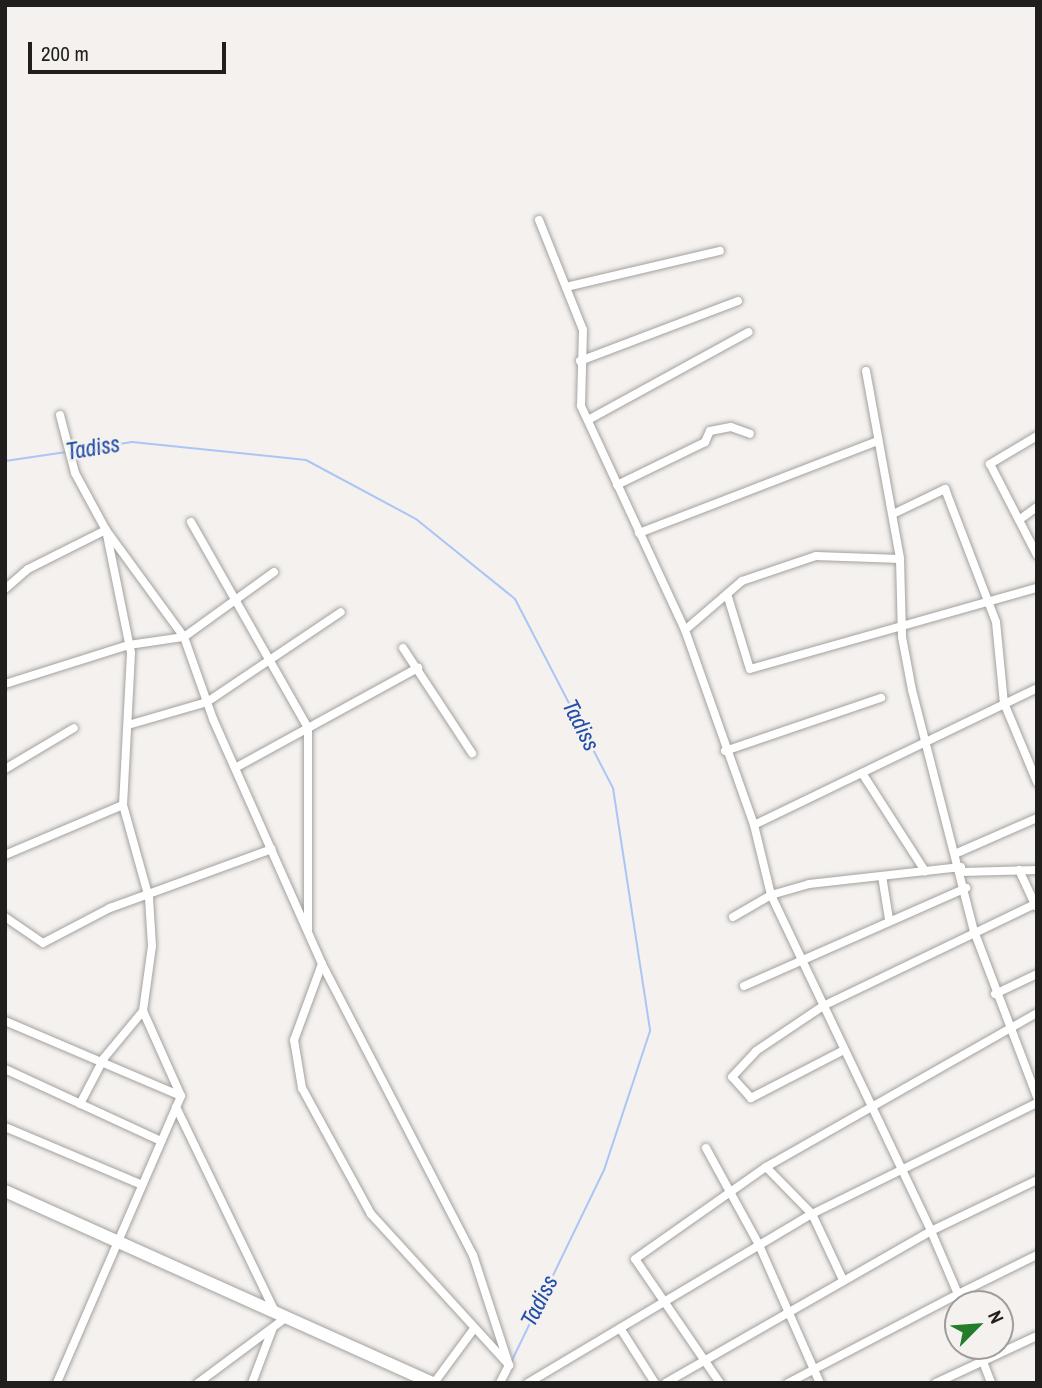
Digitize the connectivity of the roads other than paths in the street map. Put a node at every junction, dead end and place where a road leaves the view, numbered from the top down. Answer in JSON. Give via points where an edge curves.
{"nodes":[{"id":1,"x":539,"y":220,"type":"dead end"},
{"id":2,"x":720,"y":251,"type":"dead end"},
{"id":3,"x":566,"y":287,"type":"junction"},
{"id":4,"x":738,"y":301,"type":"dead end"},
{"id":5,"x":749,"y":332,"type":"dead end"},
{"id":6,"x":580,"y":361,"type":"junction"},
{"id":7,"x":866,"y":371,"type":"dead end"},
{"id":8,"x":60,"y":415,"type":"dead end"},
{"id":9,"x":588,"y":420,"type":"junction"},
{"id":10,"x":750,"y":434,"type":"dead end"},
{"id":11,"x":1037,"y":436,"type":"edge"},
{"id":12,"x":878,"y":441,"type":"junction"},
{"id":13,"x":617,"y":485,"type":"junction"},
{"id":14,"x":1037,"y":507,"type":"edge"},
{"id":15,"x":893,"y":514,"type":"junction"},
{"id":16,"x":1019,"y":520,"type":"junction"},
{"id":17,"x":191,"y":523,"type":"dead end"},
{"id":18,"x":106,"y":530,"type":"junction"},
{"id":19,"x":639,"y":533,"type":"junction"},
{"id":20,"x":1037,"y":555,"type":"edge"},
{"id":21,"x":900,"y":559,"type":"junction"},
{"id":22,"x":274,"y":572,"type":"dead end"},
{"id":23,"x":1037,"y":588,"type":"edge"},
{"id":24,"x":5,"y":589,"type":"edge"},
{"id":25,"x":727,"y":594,"type":"junction"},
{"id":26,"x":236,"y":600,"type":"junction"},
{"id":27,"x":989,"y":601,"type":"junction"},
{"id":28,"x":341,"y":612,"type":"dead end"},
{"id":29,"x":902,"y":625,"type":"junction"},
{"id":30,"x":685,"y":630,"type":"junction"},
{"id":31,"x":184,"y":637,"type":"junction"},
{"id":32,"x":129,"y":645,"type":"junction"},
{"id":33,"x":403,"y":648,"type":"dead end"},
{"id":34,"x":268,"y":661,"type":"junction"},
{"id":35,"x":418,"y":668,"type":"junction"},
{"id":36,"x":5,"y":684,"type":"edge"},
{"id":37,"x":1037,"y":688,"type":"edge"},
{"id":38,"x":881,"y":698,"type":"dead end"},
{"id":39,"x":207,"y":702,"type":"junction"},
{"id":40,"x":1004,"y":704,"type":"junction"},
{"id":41,"x":128,"y":725,"type":"junction"},
{"id":42,"x":74,"y":728,"type":"dead end"},
{"id":43,"x":308,"y":728,"type":"junction"},
{"id":44,"x":929,"y":740,"type":"junction"},
{"id":45,"x":725,"y":751,"type":"junction"},
{"id":46,"x":471,"y":753,"type":"dead end"},
{"id":47,"x":235,"y":768,"type":"junction"},
{"id":48,"x":5,"y":769,"type":"edge"},
{"id":49,"x":862,"y":773,"type":"junction"},
{"id":50,"x":1037,"y":782,"type":"edge"},
{"id":51,"x":123,"y":805,"type":"junction"},
{"id":52,"x":1037,"y":818,"type":"edge"},
{"id":53,"x":754,"y":825,"type":"junction"},
{"id":54,"x":272,"y":849,"type":"junction"},
{"id":55,"x":957,"y":853,"type":"junction"},
{"id":56,"x":5,"y":855,"type":"edge"},
{"id":57,"x":962,"y":869,"type":"junction"},
{"id":58,"x":1019,"y":870,"type":"junction"},
{"id":59,"x":1037,"y":870,"type":"edge"},
{"id":60,"x":925,"y":871,"type":"junction"},
{"id":61,"x":882,"y":876,"type":"junction"},
{"id":62,"x":966,"y":888,"type":"junction"},
{"id":63,"x":771,"y":895,"type":"junction"},
{"id":64,"x":149,"y":898,"type":"junction"},
{"id":65,"x":1036,"y":906,"type":"edge"},
{"id":66,"x":5,"y":917,"type":"edge"},
{"id":67,"x":733,"y":917,"type":"dead end"},
{"id":68,"x":890,"y":919,"type":"junction"},
{"id":69,"x":974,"y":931,"type":"junction"},
{"id":70,"x":308,"y":933,"type":"junction"},
{"id":71,"x":802,"y":958,"type":"junction"},
{"id":72,"x":322,"y":964,"type":"junction"},
{"id":73,"x":1037,"y":974,"type":"edge"},
{"id":74,"x":744,"y":986,"type":"dead end"},
{"id":75,"x":995,"y":994,"type":"junction"},
{"id":76,"x":823,"y":1006,"type":"junction"},
{"id":77,"x":144,"y":1011,"type":"junction"},
{"id":78,"x":1037,"y":1013,"type":"edge"},
{"id":79,"x":5,"y":1021,"type":"edge"},
{"id":80,"x":1007,"y":1029,"type":"junction"},
{"id":81,"x":844,"y":1050,"type":"junction"},
{"id":82,"x":102,"y":1062,"type":"junction"},
{"id":83,"x":5,"y":1069,"type":"edge"},
{"id":84,"x":181,"y":1096,"type":"junction"},
{"id":85,"x":1037,"y":1097,"type":"edge"},
{"id":86,"x":870,"y":1103,"type":"junction"},
{"id":87,"x":1037,"y":1103,"type":"edge"},
{"id":88,"x":80,"y":1104,"type":"junction"},
{"id":89,"x":176,"y":1107,"type":"junction"},
{"id":90,"x":5,"y":1127,"type":"edge"},
{"id":91,"x":161,"y":1141,"type":"junction"},
{"id":92,"x":706,"y":1148,"type":"dead end"},
{"id":93,"x":766,"y":1167,"type":"junction"},
{"id":94,"x":901,"y":1169,"type":"junction"},
{"id":95,"x":1037,"y":1180,"type":"edge"},
{"id":96,"x":142,"y":1185,"type":"junction"},
{"id":97,"x":5,"y":1191,"type":"edge"},
{"id":98,"x":730,"y":1191,"type":"junction"},
{"id":99,"x":813,"y":1214,"type":"junction"},
{"id":100,"x":931,"y":1231,"type":"junction"},
{"id":101,"x":118,"y":1241,"type":"junction"},
{"id":102,"x":759,"y":1245,"type":"junction"},
{"id":103,"x":1037,"y":1255,"type":"edge"},
{"id":104,"x":843,"y":1280,"type":"junction"},
{"id":105,"x":956,"y":1290,"type":"edge"},
{"id":106,"x":966,"y":1290,"type":"edge"},
{"id":107,"x":666,"y":1299,"type":"junction"},
{"id":108,"x":944,"y":1301,"type":"edge"},
{"id":109,"x":790,"y":1308,"type":"junction"},
{"id":110,"x":281,"y":1314,"type":"junction"},
{"id":111,"x":272,"y":1328,"type":"junction"},
{"id":112,"x":620,"y":1328,"type":"junction"},
{"id":113,"x":473,"y":1330,"type":"junction"},
{"id":114,"x":1037,"y":1336,"type":"edge"},
{"id":115,"x":1014,"y":1346,"type":"edge"},
{"id":116,"x":982,"y":1360,"type":"joint"},
{"id":117,"x":706,"y":1361,"type":"junction"},
{"id":118,"x":509,"y":1365,"type":"junction"},
{"id":119,"x":814,"y":1367,"type":"junction"},
{"id":120,"x":57,"y":1383,"type":"edge"},
{"id":121,"x":198,"y":1383,"type":"edge"},
{"id":122,"x":252,"y":1383,"type":"edge"},
{"id":123,"x":433,"y":1383,"type":"edge"},
{"id":124,"x":500,"y":1383,"type":"edge"},
{"id":125,"x":528,"y":1383,"type":"edge"},
{"id":126,"x":655,"y":1383,"type":"edge"},
{"id":127,"x":666,"y":1383,"type":"edge"},
{"id":128,"x":720,"y":1383,"type":"edge"},
{"id":129,"x":788,"y":1383,"type":"edge"},
{"id":130,"x":820,"y":1383,"type":"edge"},
{"id":131,"x":936,"y":1383,"type":"edge"},
{"id":132,"x":991,"y":1383,"type":"edge"}],
"edges":[{"from":1,"to":3,"type":"street"},
{"from":2,"to":3,"type":"street"},
{"from":3,"to":6,"type":"street","via":[[583,330]]},
{"from":4,"to":6,"type":"street"},
{"from":5,"to":9,"type":"street"},
{"from":6,"to":9,"type":"street","via":[[581,406]]},
{"from":7,"to":12,"type":"street"},
{"from":8,"to":18,"type":"street","via":[[75,473]]},
{"from":9,"to":13,"type":"street"},
{"from":10,"to":13,"type":"street","via":[[730,427],[710,431],[705,442]]},
{"from":11,"to":16,"type":"street","via":[[990,464]]},
{"from":12,"to":15,"type":"street"},
{"from":12,"to":19,"type":"street"},
{"from":13,"to":19,"type":"street"},
{"from":14,"to":16,"type":"street"},
{"from":15,"to":21,"type":"street"},
{"from":15,"to":27,"type":"street","via":[[945,489]]},
{"from":16,"to":20,"type":"street"},
{"from":17,"to":26,"type":"street"},
{"from":18,"to":24,"type":"street","via":[[28,569]]},
{"from":18,"to":31,"type":"street"},
{"from":18,"to":32,"type":"street"},
{"from":19,"to":30,"type":"street"},
{"from":21,"to":25,"type":"street","via":[[816,556],[742,581]]},
{"from":21,"to":29,"type":"street"},
{"from":22,"to":26,"type":"street"},
{"from":23,"to":27,"type":"street"},
{"from":25,"to":29,"type":"street","via":[[750,669]]},
{"from":25,"to":30,"type":"street"},
{"from":26,"to":31,"type":"street"},
{"from":26,"to":34,"type":"street"},
{"from":27,"to":29,"type":"street"},
{"from":27,"to":40,"type":"street"},
{"from":28,"to":34,"type":"street"},
{"from":29,"to":44,"type":"street"},
{"from":30,"to":45,"type":"street"},
{"from":31,"to":32,"type":"street"},
{"from":31,"to":39,"type":"street"},
{"from":32,"to":36,"type":"street"},
{"from":32,"to":41,"type":"street"},
{"from":33,"to":35,"type":"street"},
{"from":34,"to":39,"type":"street"},
{"from":34,"to":43,"type":"street"},
{"from":35,"to":43,"type":"street"},
{"from":35,"to":46,"type":"street"},
{"from":37,"to":40,"type":"street"},
{"from":38,"to":45,"type":"street"},
{"from":39,"to":41,"type":"street"},
{"from":39,"to":47,"type":"street"},
{"from":40,"to":44,"type":"street"},
{"from":40,"to":50,"type":"street"},
{"from":41,"to":51,"type":"street"},
{"from":42,"to":48,"type":"street"},
{"from":43,"to":47,"type":"street"},
{"from":43,"to":70,"type":"street"},
{"from":44,"to":49,"type":"street"},
{"from":44,"to":55,"type":"street"},
{"from":45,"to":53,"type":"street"},
{"from":47,"to":54,"type":"street"},
{"from":49,"to":53,"type":"street"},
{"from":49,"to":60,"type":"street"},
{"from":51,"to":56,"type":"street"},
{"from":51,"to":64,"type":"street"},
{"from":52,"to":55,"type":"street"},
{"from":53,"to":63,"type":"street"},
{"from":54,"to":64,"type":"street"},
{"from":54,"to":70,"type":"street"},
{"from":55,"to":57,"type":"street"},
{"from":57,"to":58,"type":"street"},
{"from":57,"to":60,"type":"street"},
{"from":57,"to":62,"type":"street"},
{"from":58,"to":59,"type":"street"},
{"from":58,"to":65,"type":"street"},
{"from":60,"to":61,"type":"street"},
{"from":61,"to":63,"type":"street"},
{"from":61,"to":68,"type":"street"},
{"from":62,"to":68,"type":"street"},
{"from":62,"to":69,"type":"street"},
{"from":63,"to":67,"type":"street"},
{"from":63,"to":71,"type":"street"},
{"from":64,"to":66,"type":"street","via":[[110,908],[43,943]]},
{"from":64,"to":77,"type":"street","via":[[152,946]]},
{"from":65,"to":69,"type":"street"},
{"from":68,"to":71,"type":"street"},
{"from":69,"to":75,"type":"street"},
{"from":69,"to":76,"type":"street"},
{"from":70,"to":72,"type":"street"},
{"from":71,"to":74,"type":"street"},
{"from":71,"to":76,"type":"street"},
{"from":72,"to":113,"type":"street","via":[[293,1040],[302,1088],[371,1213]]},
{"from":72,"to":118,"type":"street","via":[[473,1255]]},
{"from":73,"to":75,"type":"street"},
{"from":75,"to":80,"type":"street"},
{"from":76,"to":81,"type":"street"},
{"from":76,"to":81,"type":"street","via":[[756,1051],[732,1077],[751,1098]]},
{"from":77,"to":82,"type":"street"},
{"from":77,"to":84,"type":"street"},
{"from":78,"to":80,"type":"street"},
{"from":79,"to":82,"type":"street"},
{"from":80,"to":85,"type":"street"},
{"from":80,"to":86,"type":"street"},
{"from":81,"to":86,"type":"street"},
{"from":82,"to":84,"type":"street"},
{"from":82,"to":88,"type":"street"},
{"from":83,"to":88,"type":"street"},
{"from":84,"to":89,"type":"street"},
{"from":86,"to":93,"type":"street"},
{"from":86,"to":94,"type":"street"},
{"from":87,"to":94,"type":"street"},
{"from":88,"to":91,"type":"street"},
{"from":89,"to":91,"type":"street"},
{"from":89,"to":110,"type":"street"},
{"from":90,"to":96,"type":"street"},
{"from":91,"to":96,"type":"street"},
{"from":92,"to":98,"type":"street"},
{"from":93,"to":98,"type":"street"},
{"from":93,"to":99,"type":"street"},
{"from":94,"to":99,"type":"street"},
{"from":94,"to":100,"type":"street"},
{"from":95,"to":100,"type":"street"},
{"from":96,"to":101,"type":"street"},
{"from":97,"to":101,"type":"main road"},
{"from":98,"to":102,"type":"street"},
{"from":98,"to":107,"type":"street","via":[[635,1259]]},
{"from":99,"to":102,"type":"street"},
{"from":99,"to":104,"type":"street"},
{"from":100,"to":104,"type":"street"},
{"from":100,"to":105,"type":"street"},
{"from":101,"to":110,"type":"main road"},
{"from":101,"to":120,"type":"street"},
{"from":102,"to":107,"type":"street"},
{"from":102,"to":109,"type":"street"},
{"from":103,"to":106,"type":"street"},
{"from":104,"to":109,"type":"street"},
{"from":107,"to":112,"type":"street"},
{"from":107,"to":117,"type":"street"},
{"from":108,"to":119,"type":"street"},
{"from":109,"to":117,"type":"street"},
{"from":109,"to":119,"type":"street"},
{"from":110,"to":111,"type":"street"},
{"from":110,"to":123,"type":"main road"},
{"from":111,"to":121,"type":"street"},
{"from":111,"to":122,"type":"street"},
{"from":112,"to":125,"type":"street"},
{"from":112,"to":126,"type":"street"},
{"from":113,"to":118,"type":"street"},
{"from":113,"to":123,"type":"street"},
{"from":114,"to":115,"type":"street"},
{"from":116,"to":131,"type":"street"},
{"from":116,"to":132,"type":"street"},
{"from":117,"to":127,"type":"street"},
{"from":117,"to":128,"type":"street"},
{"from":118,"to":124,"type":"street"},
{"from":119,"to":129,"type":"street"},
{"from":119,"to":130,"type":"street"}]}
